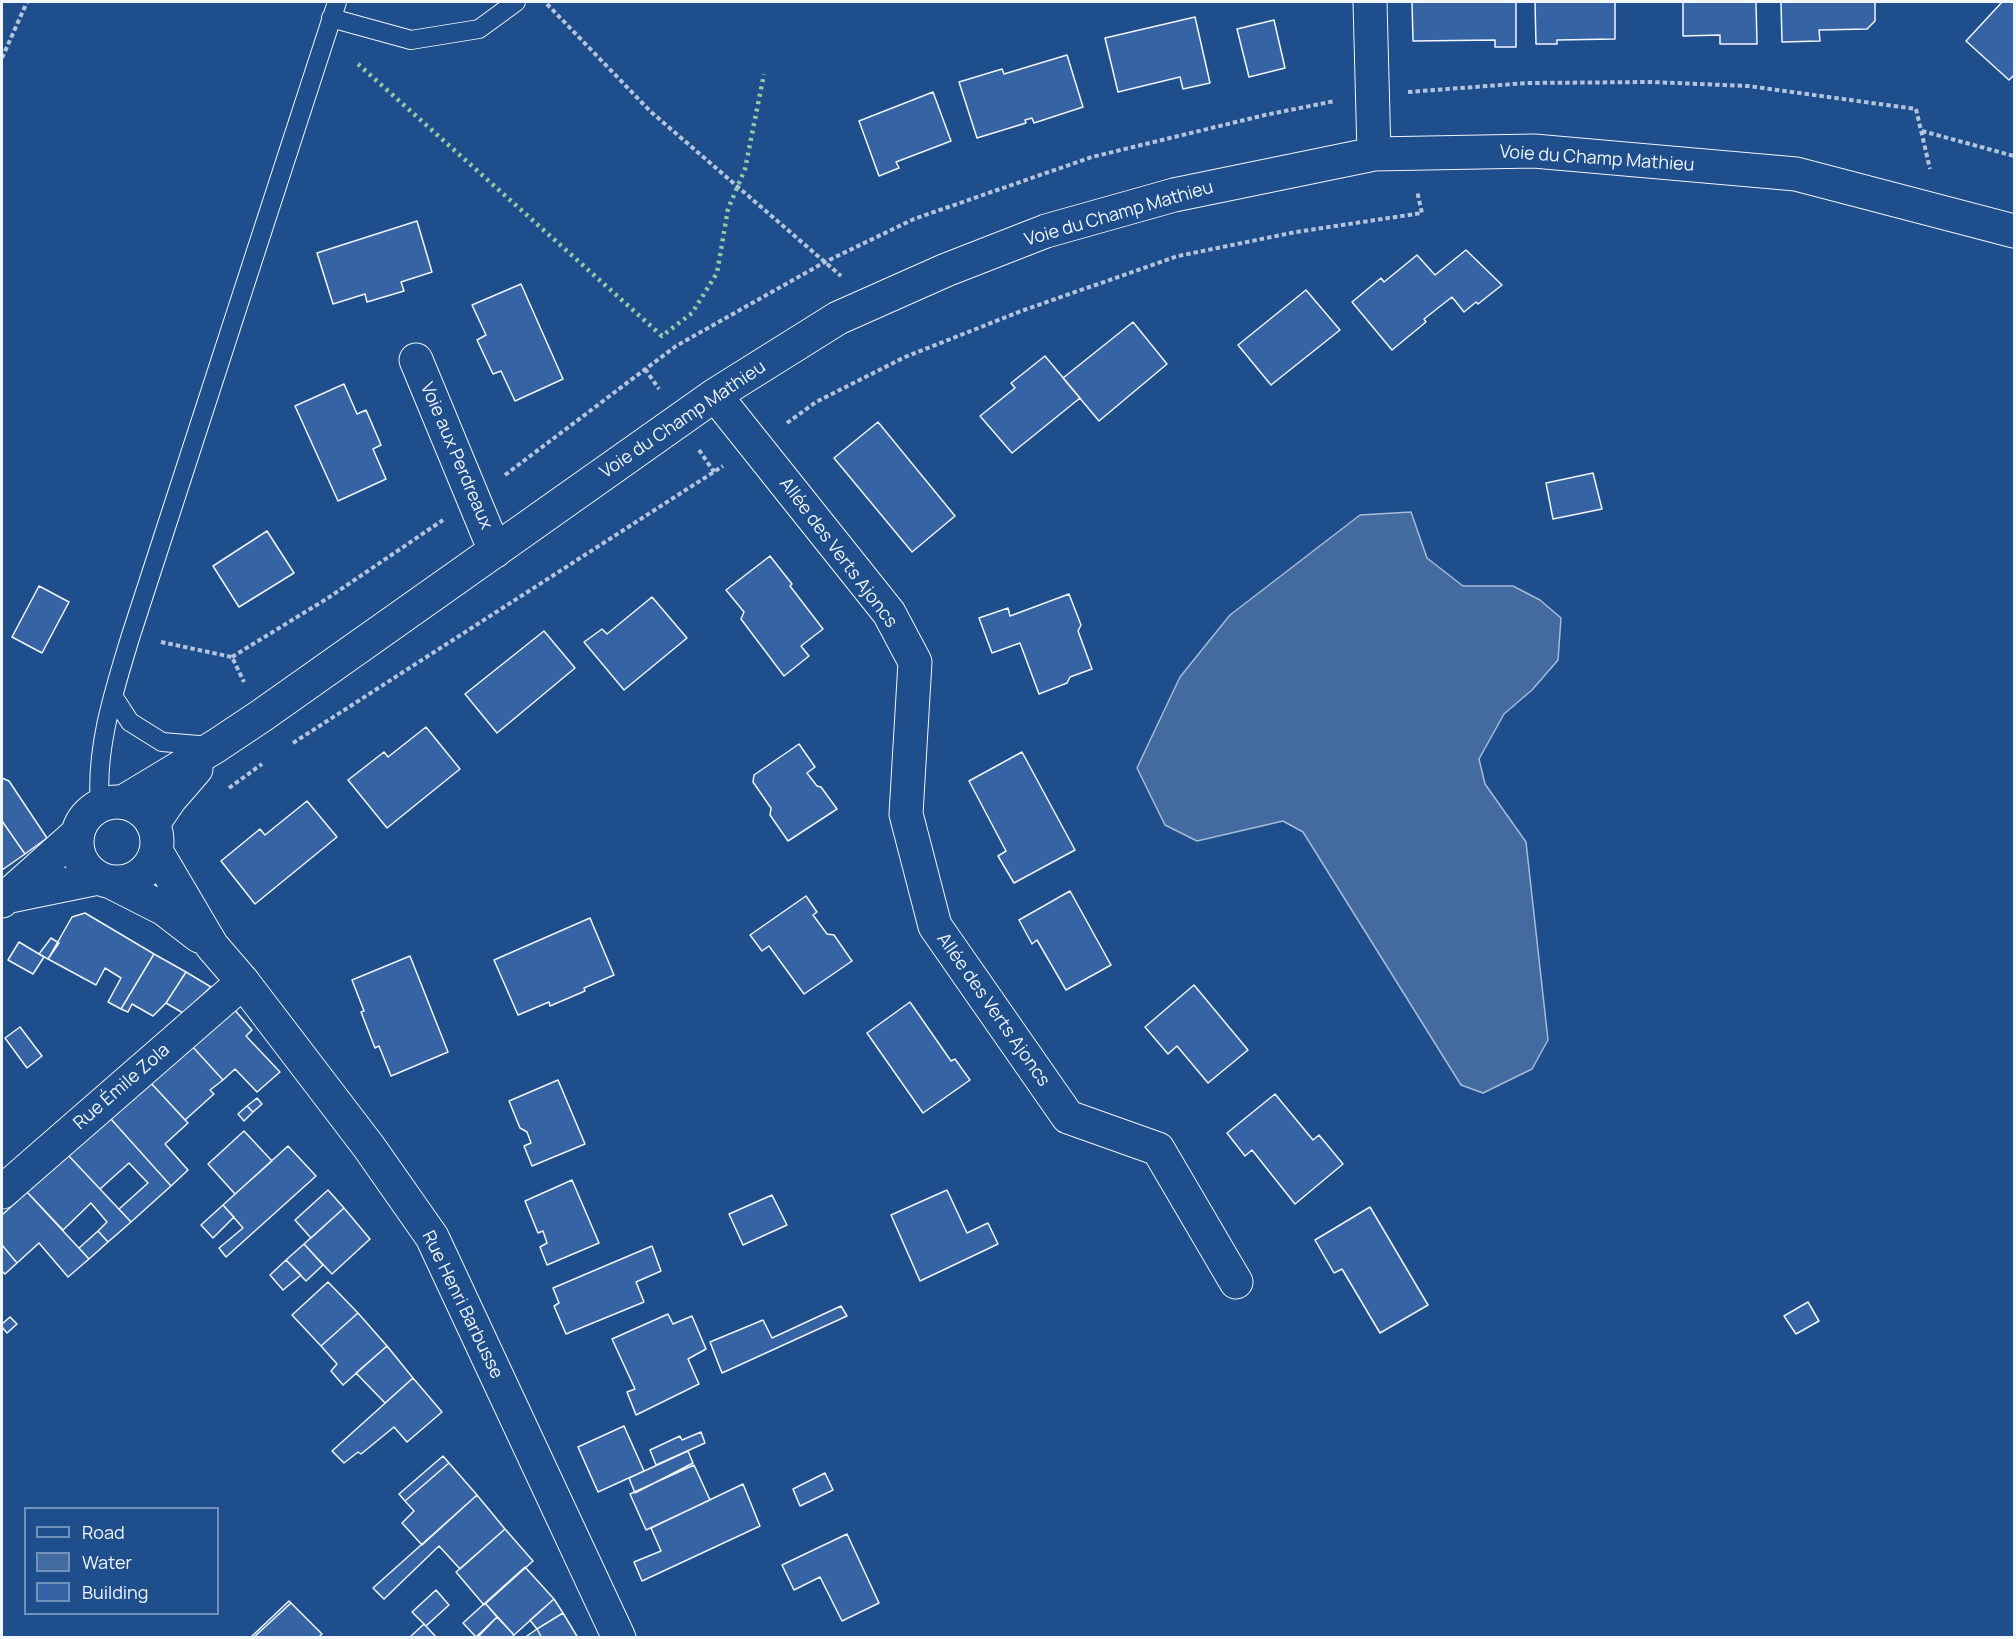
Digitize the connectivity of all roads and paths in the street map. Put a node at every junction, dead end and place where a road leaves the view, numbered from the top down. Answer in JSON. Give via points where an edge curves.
{"nodes":[{"id":1,"x":27,"y":2,"type":"edge"},
{"id":2,"x":516,"y":2,"type":"edge"},
{"id":3,"x":545,"y":2,"type":"edge"},
{"id":4,"x":1370,"y":2,"type":"edge"},
{"id":5,"x":334,"y":10,"type":"edge"},
{"id":6,"x":2,"y":58,"type":"edge"},
{"id":7,"x":1921,"y":131,"type":"dead end"},
{"id":8,"x":1374,"y":154,"type":"junction"},
{"id":9,"x":2014,"y":156,"type":"edge"},
{"id":10,"x":2014,"y":231,"type":"edge"},
{"id":11,"x":873,"y":303,"type":"junction"},
{"id":12,"x":416,"y":360,"type":"dead end"},
{"id":13,"x":715,"y":395,"type":"junction"},
{"id":14,"x":495,"y":551,"type":"junction"},
{"id":15,"x":131,"y":635,"type":"junction"},
{"id":16,"x":113,"y":696,"type":"junction"},
{"id":17,"x":261,"y":716,"type":"junction"},
{"id":18,"x":216,"y":746,"type":"junction"},
{"id":19,"x":111,"y":804,"type":"junction"},
{"id":20,"x":78,"y":833,"type":"junction"},
{"id":21,"x":154,"y":837,"type":"junction"},
{"id":22,"x":105,"y":880,"type":"junction"},
{"id":23,"x":5,"y":899,"type":"edge"},
{"id":24,"x":212,"y":946,"type":"junction"},
{"id":25,"x":243,"y":982,"type":"junction"},
{"id":26,"x":2,"y":1192,"type":"edge"},
{"id":27,"x":1236,"y":1282,"type":"dead end"},
{"id":28,"x":619,"y":1638,"type":"edge"}],
"edges":[{"from":1,"to":6,"type":"path"},
{"from":2,"to":5,"type":"lane","via":[[479,29],[411,40]]},
{"from":3,"to":11,"type":"path","via":[[650,111]]},
{"from":4,"to":8,"type":"street"},
{"from":5,"to":15,"type":"lane"},
{"from":7,"to":9,"type":"path"},
{"from":8,"to":10,"type":"street","name":"Voie du Champ Mathieu","via":[[1534,150],[1796,174]]},
{"from":8,"to":11,"type":"street","name":"Voie du Champ Mathieu","via":[[1174,195],[1046,231]]},
{"from":11,"to":13,"type":"street","name":"Voie du Champ Mathieu","via":[[838,318]]},
{"from":12,"to":14,"type":"street","name":"Voie aux Perdreaux"},
{"from":13,"to":14,"type":"street","name":"Voie du Champ Mathieu"},
{"from":13,"to":27,"type":"street","name":"Allée des Verts Ajoncs","via":[[889,614],[915,662],[906,814],[935,926],[1068,1117],[1158,1149]]},
{"from":14,"to":17,"type":"street","name":"Voie du Champ Mathieu"},
{"from":15,"to":16,"type":"lane"},
{"from":15,"to":17,"type":"path","via":[[232,657]]},
{"from":16,"to":18,"type":"lane","via":[[130,722],[162,742]]},
{"from":16,"to":19,"type":"lane","via":[[100,755]]},
{"from":17,"to":18,"type":"street","name":"Voie du Champ Mathieu"},
{"from":18,"to":19,"type":"street","name":"Voie du Champ Mathieu"},
{"from":18,"to":21,"type":"street","name":"Voie du Champ Mathieu","via":[[170,799]]},
{"from":19,"to":20,"type":"street","via":[[90,813]]},
{"from":19,"to":21,"type":"street","via":[[135,806],[145,813]]},
{"from":20,"to":22,"type":"street","via":[[81,859],[88,870]]},
{"from":20,"to":23,"type":"street"},
{"from":21,"to":22,"type":"street","via":[[152,862],[135,878],[123,882]]},
{"from":21,"to":24,"type":"street","name":"Rue Henri Barbusse"},
{"from":22,"to":23,"type":"street"},
{"from":22,"to":24,"type":"street","name":"Rue Henri Barbusse","via":[[164,909]]},
{"from":24,"to":25,"type":"street","name":"Rue Henri Barbusse"},
{"from":25,"to":26,"type":"street","name":"Rue Émile Zola"},
{"from":25,"to":28,"type":"street","name":"Rue Henri Barbusse","via":[[432,1237]]}]}
